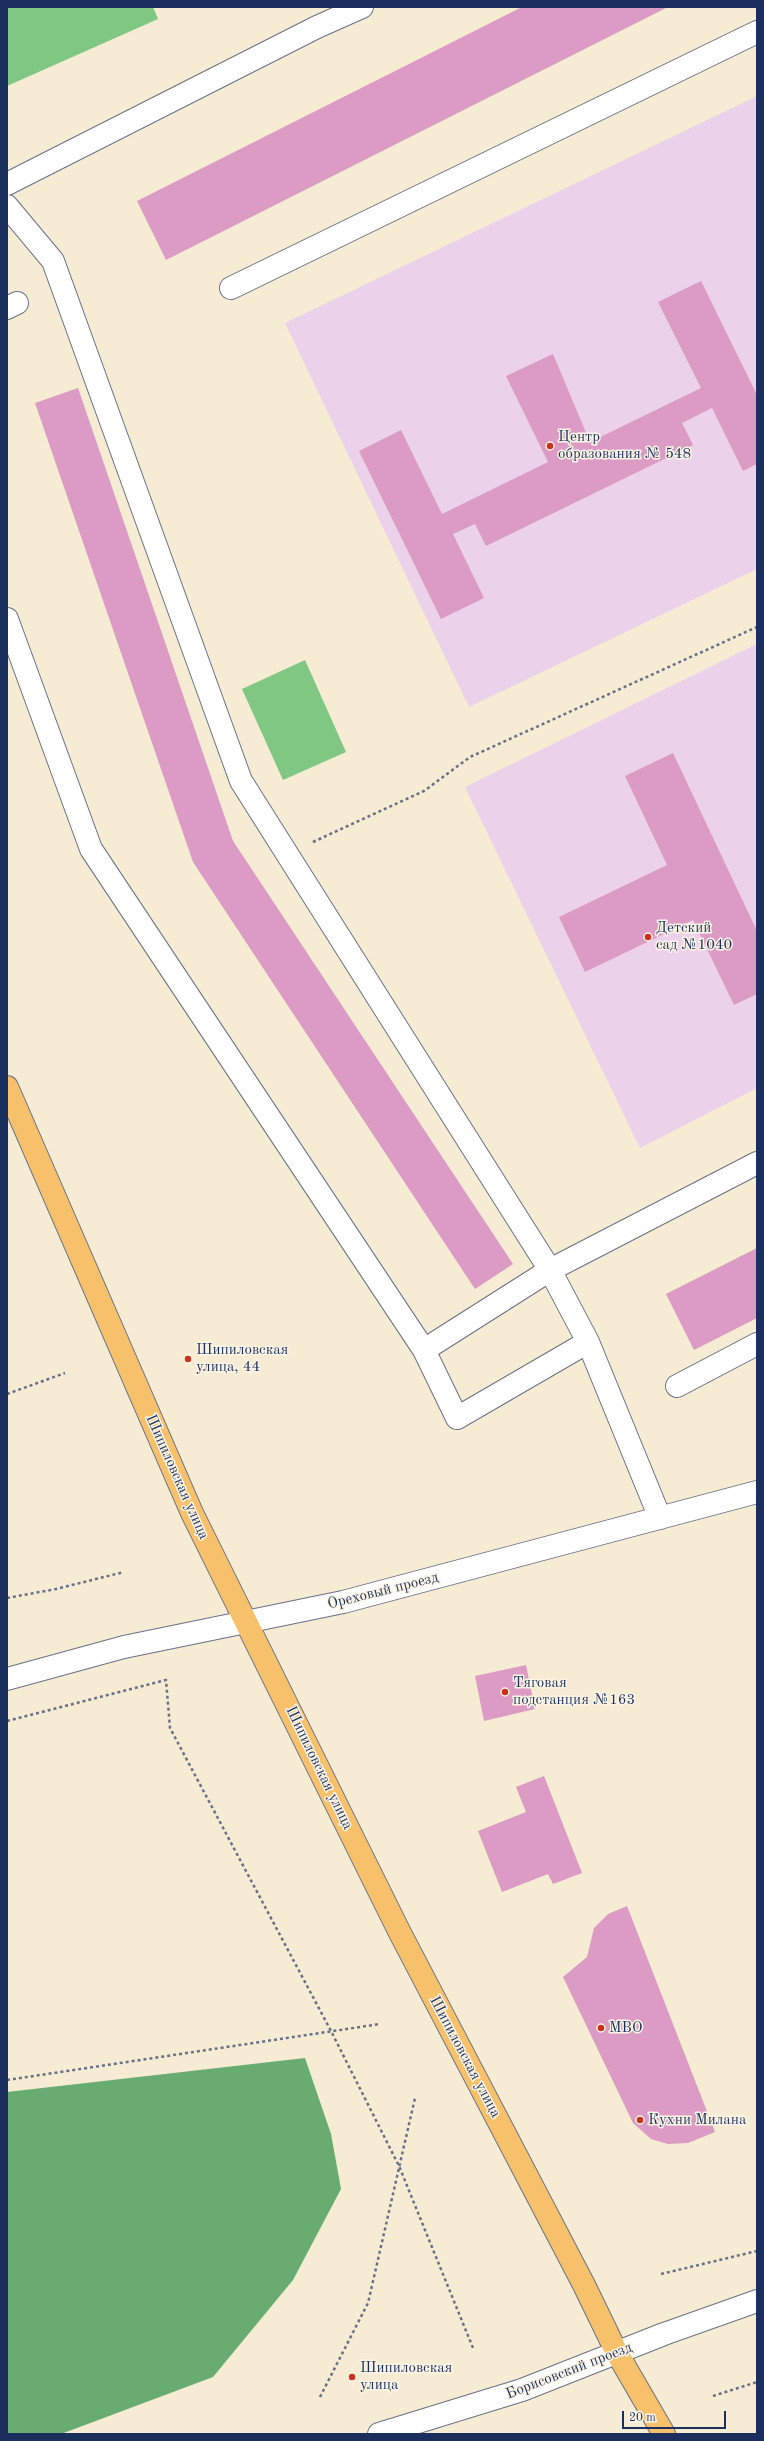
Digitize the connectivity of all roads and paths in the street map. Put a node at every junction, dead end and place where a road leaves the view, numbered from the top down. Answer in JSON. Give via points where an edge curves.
{"nodes":[{"id":1,"x":362,"y":7,"type":"edge"},
{"id":2,"x":757,"y":32,"type":"edge"},
{"id":3,"x":7,"y":184,"type":"edge"},
{"id":4,"x":7,"y":206,"type":"edge"},
{"id":5,"x":231,"y":288,"type":"dead end"},
{"id":6,"x":7,"y":620,"type":"edge"},
{"id":7,"x":757,"y":627,"type":"edge"},
{"id":8,"x":288,"y":854,"type":"junction"},
{"id":9,"x":7,"y":1087,"type":"edge"},
{"id":10,"x":757,"y":1163,"type":"edge"},
{"id":11,"x":550,"y":1270,"type":"junction"},
{"id":12,"x":588,"y":1342,"type":"junction"},
{"id":13,"x":757,"y":1344,"type":"edge"},
{"id":14,"x":424,"y":1350,"type":"junction"},
{"id":15,"x":65,"y":1373,"type":"dead end"},
{"id":16,"x":677,"y":1386,"type":"dead end"},
{"id":17,"x":7,"y":1394,"type":"edge"},
{"id":18,"x":757,"y":1492,"type":"edge"},
{"id":19,"x":660,"y":1518,"type":"junction"},
{"id":20,"x":124,"y":1572,"type":"dead end"},
{"id":21,"x":7,"y":1598,"type":"edge"},
{"id":22,"x":247,"y":1622,"type":"junction"},
{"id":23,"x":7,"y":1679,"type":"edge"},
{"id":24,"x":7,"y":1721,"type":"edge"},
{"id":25,"x":380,"y":2024,"type":"dead end"},
{"id":26,"x":331,"y":2031,"type":"junction"},
{"id":27,"x":7,"y":2080,"type":"edge"},
{"id":28,"x":415,"y":2098,"type":"dead end"},
{"id":29,"x":399,"y":2166,"type":"junction"},
{"id":30,"x":757,"y":2251,"type":"edge"},
{"id":31,"x":661,"y":2274,"type":"dead end"},
{"id":32,"x":757,"y":2301,"type":"edge"},
{"id":33,"x":473,"y":2348,"type":"dead end"},
{"id":34,"x":616,"y":2353,"type":"junction"},
{"id":35,"x":757,"y":2382,"type":"edge"},
{"id":36,"x":713,"y":2396,"type":"dead end"},
{"id":37,"x":320,"y":2397,"type":"dead end"},
{"id":38,"x":379,"y":2434,"type":"edge"},
{"id":39,"x":664,"y":2434,"type":"edge"}],
"edges":[{"from":1,"to":3,"type":"street","via":[[317,27]]},
{"from":2,"to":5,"type":"street"},
{"from":4,"to":8,"type":"street","via":[[53,261],[241,781]]},
{"from":6,"to":14,"type":"street","via":[[91,849]]},
{"from":7,"to":8,"type":"path","via":[[470,756],[424,791]]},
{"from":8,"to":11,"type":"street"},
{"from":9,"to":22,"type":"main road","name":"Шипиловская улица","via":[[192,1513]]},
{"from":10,"to":11,"type":"street"},
{"from":11,"to":12,"type":"street"},
{"from":11,"to":14,"type":"street"},
{"from":12,"to":14,"type":"street","via":[[456,1418]]},
{"from":12,"to":19,"type":"street"},
{"from":13,"to":16,"type":"street"},
{"from":15,"to":17,"type":"path"},
{"from":18,"to":19,"type":"street","name":"Ореховый проезд"},
{"from":19,"to":22,"type":"street","name":"Ореховый проезд","via":[[343,1602]]},
{"from":20,"to":21,"type":"path"},
{"from":22,"to":23,"type":"street","name":"Ореховый проезд","via":[[124,1647]]},
{"from":22,"to":34,"type":"main road","name":"Шипиловская улица","via":[[399,1931],[584,2286]]},
{"from":24,"to":26,"type":"path","via":[[166,1680],[170,1728]]},
{"from":25,"to":26,"type":"path"},
{"from":26,"to":27,"type":"path"},
{"from":26,"to":29,"type":"path"},
{"from":28,"to":29,"type":"path"},
{"from":29,"to":33,"type":"path"},
{"from":29,"to":37,"type":"path","via":[[368,2303]]},
{"from":30,"to":31,"type":"path"},
{"from":32,"to":34,"type":"street","name":"Борисовский проезд"},
{"from":34,"to":38,"type":"street","name":"Борисовский проезд","via":[[522,2390]]},
{"from":34,"to":39,"type":"main road","name":"Шипиловская улица"},
{"from":35,"to":36,"type":"path"}]}
